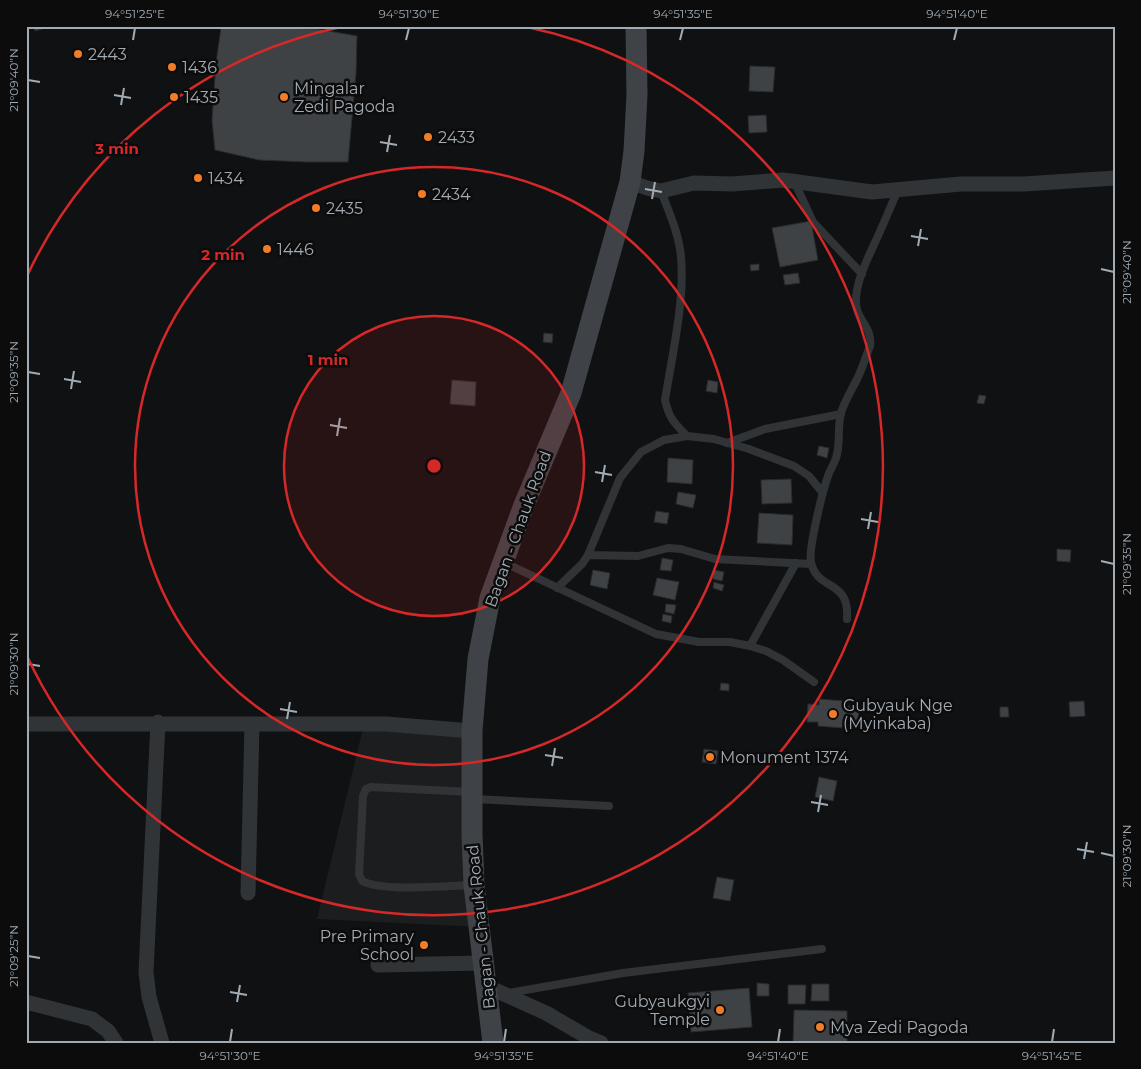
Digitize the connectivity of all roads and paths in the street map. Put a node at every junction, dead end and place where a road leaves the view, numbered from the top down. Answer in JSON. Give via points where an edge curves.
{"nodes":[{"id":1,"x":636,"y":26,"type":"edge"},
{"id":2,"x":1115,"y":178,"type":"edge"},
{"id":3,"x":794,"y":181,"type":"junction"},
{"id":4,"x":630,"y":182,"type":"junction"},
{"id":5,"x":898,"y":190,"type":"junction"},
{"id":6,"x":661,"y":191,"type":"junction"},
{"id":7,"x":862,"y":274,"type":"junction"},
{"id":8,"x":841,"y":414,"type":"junction"},
{"id":9,"x":687,"y":436,"type":"junction"},
{"id":10,"x":728,"y":443,"type":"junction"},
{"id":11,"x":822,"y":492,"type":"junction"},
{"id":12,"x":588,"y":555,"type":"junction"},
{"id":13,"x":503,"y":562,"type":"junction"},
{"id":14,"x":796,"y":563,"type":"junction"},
{"id":15,"x":811,"y":564,"type":"junction"},
{"id":16,"x":557,"y":588,"type":"junction"},
{"id":17,"x":846,"y":619,"type":"dead end"},
{"id":18,"x":750,"y":646,"type":"junction"},
{"id":19,"x":814,"y":682,"type":"dead end"},
{"id":20,"x":158,"y":722,"type":"junction"},
{"id":21,"x":26,"y":724,"type":"edge"},
{"id":22,"x":252,"y":724,"type":"junction"},
{"id":23,"x":472,"y":731,"type":"junction"},
{"id":24,"x":472,"y":796,"type":"junction"},
{"id":25,"x":609,"y":806,"type":"dead end"},
{"id":26,"x":474,"y":885,"type":"junction"},
{"id":27,"x":248,"y":893,"type":"dead end"},
{"id":28,"x":822,"y":949,"type":"dead end"},
{"id":29,"x":483,"y":963,"type":"junction"},
{"id":30,"x":378,"y":965,"type":"dead end"},
{"id":31,"x":495,"y":990,"type":"junction"},
{"id":32,"x":26,"y":1002,"type":"edge"},
{"id":33,"x":116,"y":1043,"type":"edge"},
{"id":34,"x":162,"y":1043,"type":"edge"},
{"id":35,"x":493,"y":1043,"type":"edge"},
{"id":36,"x":601,"y":1043,"type":"edge"}],
"edges":[{"from":1,"to":4,"type":"main road","name":"Bagan - Chauk Road","via":[[637,95]]},
{"from":2,"to":5,"type":"street","via":[[961,184]]},
{"from":3,"to":5,"type":"street","via":[[872,192]]},
{"from":3,"to":6,"type":"street","via":[[694,183]]},
{"from":3,"to":7,"type":"lane","via":[[812,222]]},
{"from":4,"to":6,"type":"street"},
{"from":4,"to":13,"type":"main road","name":"Bagan - Chauk Road","via":[[571,393]]},
{"from":5,"to":7,"type":"lane"},
{"from":6,"to":9,"type":"lane","via":[[681,256],[681,284],[666,400],[672,421]]},
{"from":7,"to":8,"type":"lane","via":[[856,304],[871,340]]},
{"from":8,"to":10,"type":"lane","via":[[765,429]]},
{"from":8,"to":11,"type":"lane","via":[[836,459]]},
{"from":9,"to":10,"type":"lane","via":[[714,438]]},
{"from":9,"to":12,"type":"lane","via":[[664,440],[641,452],[620,478]]},
{"from":10,"to":11,"type":"lane","via":[[794,466],[809,476]]},
{"from":11,"to":15,"type":"lane"},
{"from":12,"to":14,"type":"lane","via":[[638,556],[668,548],[715,559]]},
{"from":12,"to":16,"type":"lane"},
{"from":13,"to":16,"type":"lane"},
{"from":13,"to":23,"type":"main road","name":"Bagan - Chauk Road","via":[[490,598],[480,651]]},
{"from":14,"to":15,"type":"lane"},
{"from":14,"to":18,"type":"lane"},
{"from":15,"to":17,"type":"lane","via":[[820,579],[840,591],[845,598],[848,606]]},
{"from":16,"to":18,"type":"lane","via":[[656,634]]},
{"from":18,"to":19,"type":"lane","via":[[783,660]]},
{"from":20,"to":21,"type":"street"},
{"from":20,"to":22,"type":"street"},
{"from":20,"to":34,"type":"street","via":[[146,972],[149,997]]},
{"from":22,"to":23,"type":"street","via":[[386,724]]},
{"from":22,"to":27,"type":"street"},
{"from":23,"to":24,"type":"main road","name":"Bagan - Chauk Road"},
{"from":24,"to":25,"type":"lane"},
{"from":24,"to":26,"type":"main road","name":"Bagan - Chauk Road"},
{"from":24,"to":26,"type":"lane","via":[[371,787],[366,790],[359,874],[362,881],[385,887]]},
{"from":26,"to":29,"type":"main road","name":"Bagan - Chauk Road"},
{"from":28,"to":31,"type":"lane"},
{"from":29,"to":30,"type":"street"},
{"from":29,"to":31,"type":"main road","name":"Bagan - Chauk Road"},
{"from":31,"to":35,"type":"main road","name":"Bagan - Chauk Road"},
{"from":31,"to":36,"type":"street"},
{"from":32,"to":33,"type":"street","via":[[92,1019],[104,1026]]}]}
